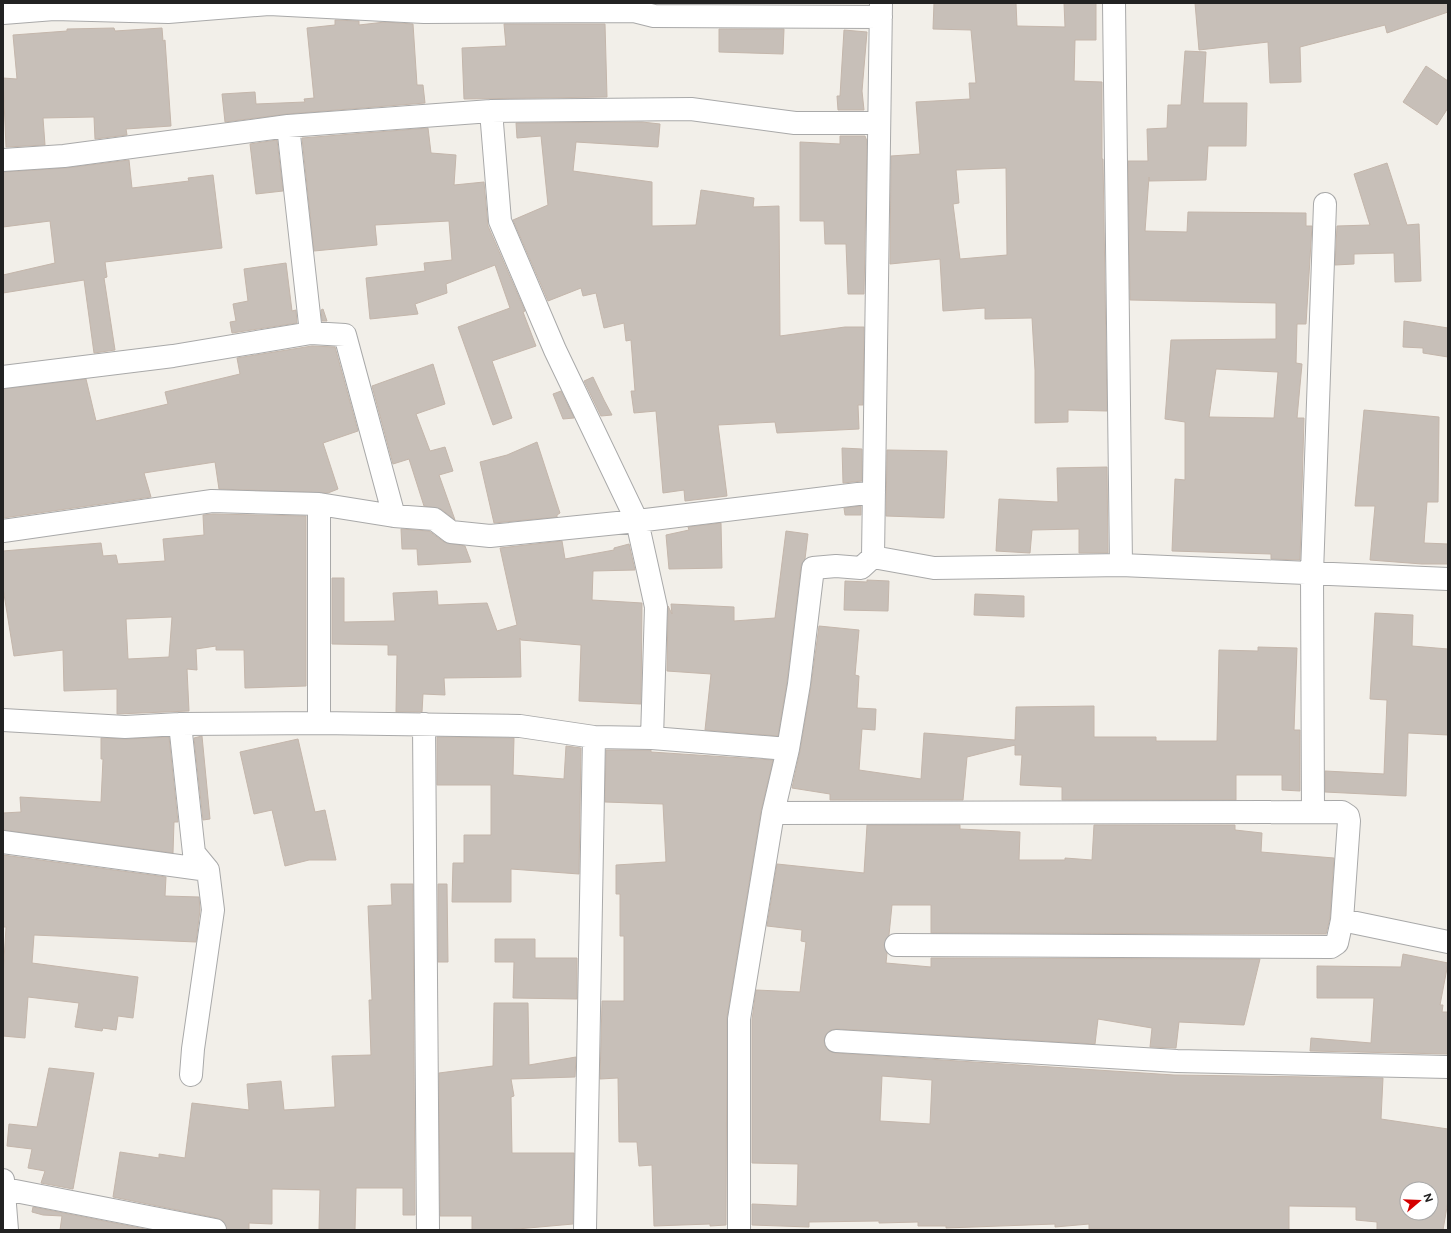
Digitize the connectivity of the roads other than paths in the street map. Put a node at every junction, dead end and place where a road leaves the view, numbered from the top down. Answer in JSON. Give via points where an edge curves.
{"nodes":[{"id":1,"x":1114,"y":3,"type":"edge"},
{"id":2,"x":54,"y":6,"type":"edge"},
{"id":3,"x":881,"y":10,"type":"edge"},
{"id":4,"x":3,"y":13,"type":"edge"},
{"id":5,"x":491,"y":111,"type":"junction"},
{"id":6,"x":879,"y":123,"type":"junction"},
{"id":7,"x":288,"y":126,"type":"junction"},
{"id":8,"x":3,"y":160,"type":"edge"},
{"id":9,"x":1326,"y":204,"type":"dead end"},
{"id":10,"x":311,"y":334,"type":"junction"},
{"id":11,"x":3,"y":376,"type":"edge"},
{"id":12,"x":874,"y":493,"type":"junction"},
{"id":13,"x":319,"y":504,"type":"junction"},
{"id":14,"x":394,"y":516,"type":"junction"},
{"id":15,"x":637,"y":521,"type":"junction"},
{"id":16,"x":3,"y":531,"type":"edge"},
{"id":17,"x":873,"y":557,"type":"junction"},
{"id":18,"x":1121,"y":565,"type":"junction"},
{"id":19,"x":1312,"y":573,"type":"junction"},
{"id":20,"x":1448,"y":579,"type":"edge"},
{"id":21,"x":3,"y":720,"type":"edge"},
{"id":22,"x":319,"y":723,"type":"junction"},
{"id":23,"x":180,"y":724,"type":"junction"},
{"id":24,"x":424,"y":724,"type":"junction"},
{"id":25,"x":594,"y":737,"type":"junction"},
{"id":26,"x":652,"y":738,"type":"junction"},
{"id":27,"x":788,"y":749,"type":"junction"},
{"id":28,"x":1313,"y":812,"type":"junction"},
{"id":29,"x":773,"y":813,"type":"junction"},
{"id":30,"x":3,"y":842,"type":"edge"},
{"id":31,"x":208,"y":870,"type":"junction"},
{"id":32,"x":1342,"y":920,"type":"junction"},
{"id":33,"x":1448,"y":942,"type":"edge"},
{"id":34,"x":896,"y":945,"type":"dead end"},
{"id":35,"x":836,"y":1041,"type":"dead end"},
{"id":36,"x":1448,"y":1067,"type":"edge"},
{"id":37,"x":191,"y":1075,"type":"dead end"},
{"id":38,"x":4,"y":1184,"type":"edge"},
{"id":39,"x":7,"y":1230,"type":"edge"},
{"id":40,"x":215,"y":1230,"type":"edge"},
{"id":41,"x":428,"y":1230,"type":"edge"},
{"id":42,"x":585,"y":1230,"type":"edge"},
{"id":43,"x":739,"y":1230,"type":"edge"}],
"edges":[{"from":1,"to":18,"type":"street"},
{"from":2,"to":3,"type":"street","via":[[168,12],[269,4],[424,12],[634,11],[654,16]]},
{"from":2,"to":4,"type":"street"},
{"from":3,"to":6,"type":"street"},
{"from":5,"to":6,"type":"street","via":[[691,110],[795,123]]},
{"from":5,"to":7,"type":"street"},
{"from":5,"to":15,"type":"street","via":[[500,221],[555,350]]},
{"from":6,"to":12,"type":"street"},
{"from":7,"to":8,"type":"street","via":[[64,156]]},
{"from":7,"to":10,"type":"street"},
{"from":9,"to":19,"type":"street"},
{"from":10,"to":11,"type":"street","via":[[173,356]]},
{"from":10,"to":14,"type":"street","via":[[345,335]]},
{"from":12,"to":15,"type":"street"},
{"from":12,"to":17,"type":"street"},
{"from":13,"to":14,"type":"street"},
{"from":13,"to":16,"type":"street","via":[[212,501]]},
{"from":13,"to":22,"type":"street"},
{"from":14,"to":15,"type":"street","via":[[434,519],[451,532],[490,536]]},
{"from":15,"to":26,"type":"street","via":[[656,607]]},
{"from":17,"to":18,"type":"street","via":[[934,568]]},
{"from":17,"to":27,"type":"street","via":[[861,568],[814,568]]},
{"from":18,"to":19,"type":"street"},
{"from":19,"to":20,"type":"street"},
{"from":19,"to":28,"type":"street"},
{"from":21,"to":23,"type":"street","via":[[126,727]]},
{"from":22,"to":23,"type":"street"},
{"from":22,"to":24,"type":"street"},
{"from":23,"to":31,"type":"street","via":[[194,853]]},
{"from":24,"to":25,"type":"street","via":[[520,726]]},
{"from":24,"to":41,"type":"street"},
{"from":25,"to":26,"type":"street"},
{"from":25,"to":42,"type":"street"},
{"from":26,"to":27,"type":"street"},
{"from":27,"to":29,"type":"street"},
{"from":28,"to":29,"type":"street"},
{"from":28,"to":32,"type":"street","via":[[1342,812],[1348,816]]},
{"from":29,"to":43,"type":"street","via":[[740,1019]]},
{"from":30,"to":31,"type":"street"},
{"from":31,"to":37,"type":"street","via":[[213,910]]},
{"from":32,"to":33,"type":"street"},
{"from":32,"to":34,"type":"street","via":[[1337,943],[1331,947]]},
{"from":35,"to":36,"type":"street","via":[[1177,1061]]},
{"from":38,"to":39,"type":"street"},
{"from":38,"to":40,"type":"street"}]}
